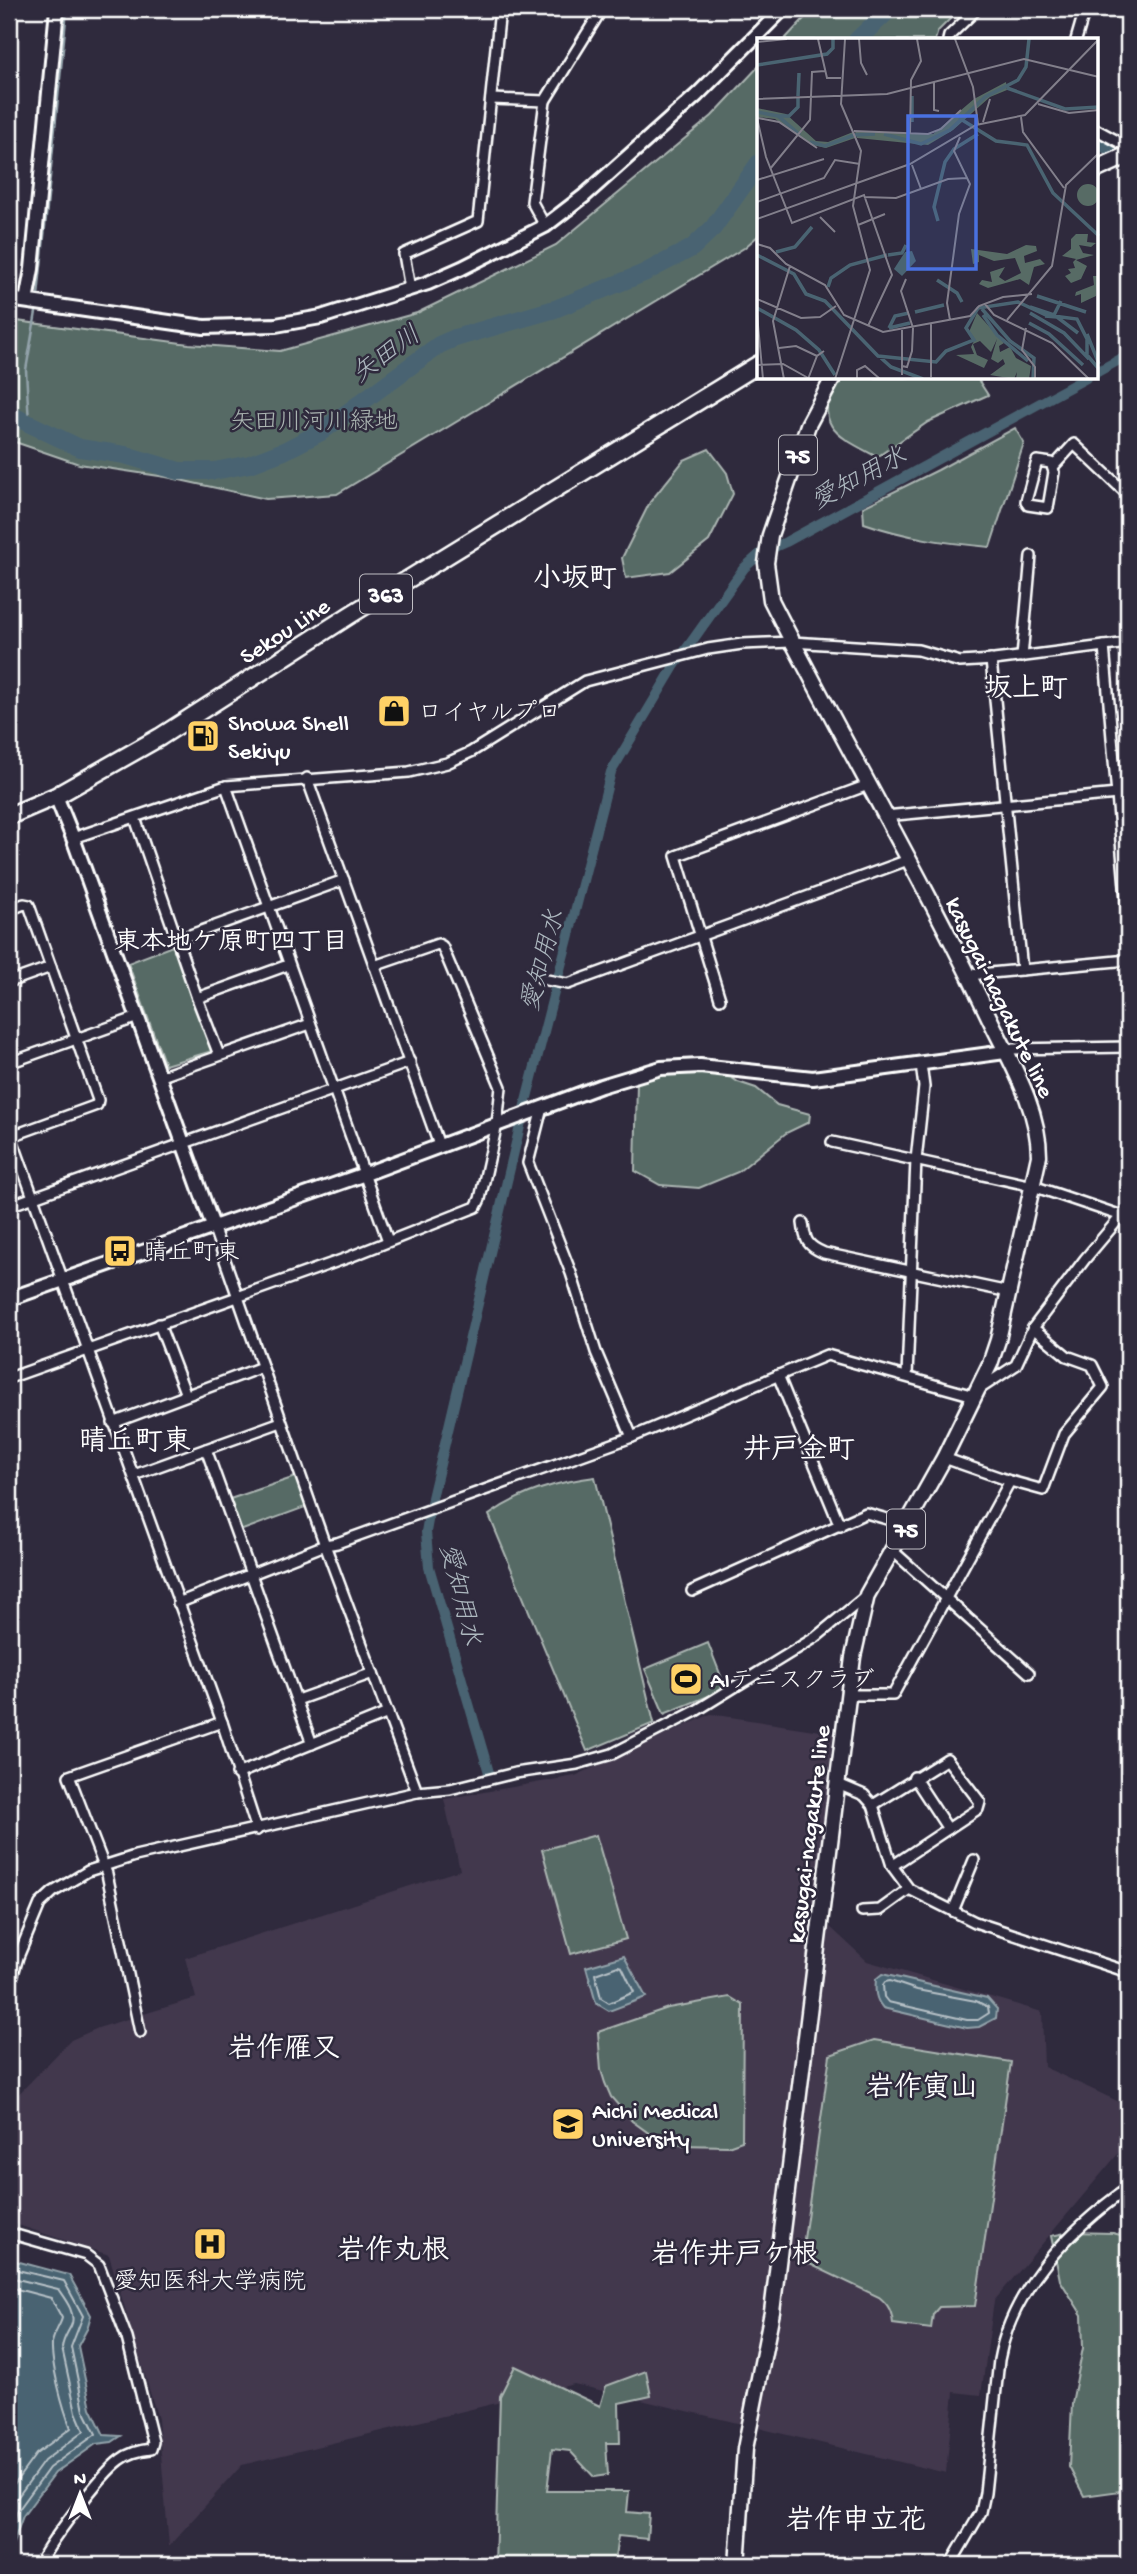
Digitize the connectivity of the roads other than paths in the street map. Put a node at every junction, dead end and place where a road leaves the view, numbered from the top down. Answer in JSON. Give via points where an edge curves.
{"nodes":[{"id":1,"x":57,"y":9,"type":"edge"},
{"id":2,"x":500,"y":9,"type":"edge"},
{"id":3,"x":602,"y":9,"type":"edge"},
{"id":4,"x":783,"y":9,"type":"edge"},
{"id":5,"x":977,"y":9,"type":"edge"},
{"id":6,"x":1085,"y":9,"type":"edge"},
{"id":7,"x":948,"y":38,"type":"edge"},
{"id":8,"x":1077,"y":38,"type":"edge"},
{"id":9,"x":491,"y":99,"type":"junction"},
{"id":10,"x":545,"y":101,"type":"junction"},
{"id":11,"x":1098,"y":131,"type":"edge"},
{"id":12,"x":1128,"y":147,"type":"edge"},
{"id":13,"x":1122,"y":158,"type":"edge"},
{"id":14,"x":1098,"y":169,"type":"edge"},
{"id":15,"x":545,"y":226,"type":"junction"},
{"id":16,"x":410,"y":289,"type":"junction"},
{"id":17,"x":9,"y":299,"type":"edge"},
{"id":18,"x":26,"y":301,"type":"junction"},
{"id":19,"x":757,"y":365,"type":"edge"},
{"id":20,"x":832,"y":380,"type":"edge"},
{"id":21,"x":1053,"y":467,"type":"junction"},
{"id":22,"x":1128,"y":495,"type":"edge"},
{"id":23,"x":1031,"y":556,"type":"dead end"},
{"id":24,"x":793,"y":642,"type":"junction"},
{"id":25,"x":1128,"y":643,"type":"edge"},
{"id":26,"x":1104,"y":646,"type":"junction"},
{"id":27,"x":1022,"y":657,"type":"junction"},
{"id":28,"x":991,"y":660,"type":"junction"},
{"id":29,"x":307,"y":778,"type":"junction"},
{"id":30,"x":868,"y":785,"type":"junction"},
{"id":31,"x":226,"y":786,"type":"junction"},
{"id":32,"x":1128,"y":793,"type":"edge"},
{"id":33,"x":1117,"y":794,"type":"junction"},
{"id":34,"x":55,"y":796,"type":"junction"},
{"id":35,"x":1005,"y":805,"type":"junction"},
{"id":36,"x":9,"y":816,"type":"edge"},
{"id":37,"x":885,"y":816,"type":"junction"},
{"id":38,"x":135,"y":818,"type":"junction"},
{"id":39,"x":73,"y":838,"type":"junction"},
{"id":40,"x":908,"y":860,"type":"junction"},
{"id":41,"x":344,"y":880,"type":"junction"},
{"id":42,"x":268,"y":905,"type":"junction"},
{"id":43,"x":9,"y":910,"type":"edge"},
{"id":44,"x":1128,"y":921,"type":"edge"},
{"id":45,"x":699,"y":936,"type":"junction"},
{"id":46,"x":176,"y":940,"type":"junction"},
{"id":47,"x":1128,"y":960,"type":"edge"},
{"id":48,"x":289,"y":965,"type":"junction"},
{"id":49,"x":374,"y":966,"type":"junction"},
{"id":50,"x":51,"y":967,"type":"junction"},
{"id":51,"x":1021,"y":970,"type":"junction"},
{"id":52,"x":969,"y":975,"type":"junction"},
{"id":53,"x":542,"y":979,"type":"dead end"},
{"id":54,"x":9,"y":982,"type":"edge"},
{"id":55,"x":197,"y":998,"type":"junction"},
{"id":56,"x":720,"y":999,"type":"dead end"},
{"id":57,"x":138,"y":1017,"type":"junction"},
{"id":58,"x":310,"y":1024,"type":"junction"},
{"id":59,"x":78,"y":1039,"type":"junction"},
{"id":60,"x":1128,"y":1047,"type":"edge"},
{"id":61,"x":1005,"y":1052,"type":"junction"},
{"id":62,"x":219,"y":1055,"type":"junction"},
{"id":63,"x":410,"y":1062,"type":"junction"},
{"id":64,"x":9,"y":1063,"type":"edge"},
{"id":65,"x":921,"y":1064,"type":"junction"},
{"id":66,"x":159,"y":1077,"type":"junction"},
{"id":67,"x":334,"y":1088,"type":"junction"},
{"id":68,"x":539,"y":1109,"type":"junction"},
{"id":69,"x":497,"y":1124,"type":"junction"},
{"id":70,"x":10,"y":1136,"type":"edge"},
{"id":71,"x":832,"y":1142,"type":"dead end"},
{"id":72,"x":182,"y":1143,"type":"junction"},
{"id":73,"x":439,"y":1145,"type":"junction"},
{"id":74,"x":916,"y":1160,"type":"junction"},
{"id":75,"x":365,"y":1174,"type":"junction"},
{"id":76,"x":1033,"y":1186,"type":"junction"},
{"id":77,"x":33,"y":1198,"type":"junction"},
{"id":78,"x":9,"y":1206,"type":"edge"},
{"id":79,"x":1128,"y":1208,"type":"edge"},
{"id":80,"x":1122,"y":1216,"type":"junction"},
{"id":81,"x":803,"y":1223,"type":"dead end"},
{"id":82,"x":214,"y":1226,"type":"junction"},
{"id":83,"x":388,"y":1241,"type":"junction"},
{"id":84,"x":912,"y":1272,"type":"junction"},
{"id":85,"x":64,"y":1280,"type":"junction"},
{"id":86,"x":1009,"y":1292,"type":"junction"},
{"id":87,"x":236,"y":1297,"type":"junction"},
{"id":88,"x":9,"y":1299,"type":"edge"},
{"id":89,"x":159,"y":1324,"type":"junction"},
{"id":90,"x":1033,"y":1328,"type":"junction"},
{"id":91,"x":88,"y":1350,"type":"junction"},
{"id":92,"x":262,"y":1367,"type":"junction"},
{"id":93,"x":778,"y":1375,"type":"junction"},
{"id":94,"x":907,"y":1376,"type":"junction"},
{"id":95,"x":9,"y":1378,"type":"edge"},
{"id":96,"x":976,"y":1394,"type":"junction"},
{"id":97,"x":186,"y":1395,"type":"junction"},
{"id":98,"x":281,"y":1422,"type":"junction"},
{"id":99,"x":113,"y":1423,"type":"junction"},
{"id":100,"x":632,"y":1437,"type":"junction"},
{"id":101,"x":206,"y":1449,"type":"junction"},
{"id":102,"x":944,"y":1458,"type":"junction"},
{"id":103,"x":134,"y":1475,"type":"junction"},
{"id":104,"x":1010,"y":1481,"type":"junction"},
{"id":105,"x":908,"y":1525,"type":"junction"},
{"id":106,"x":840,"y":1526,"type":"junction"},
{"id":107,"x":325,"y":1545,"type":"junction"},
{"id":108,"x":893,"y":1551,"type":"junction"},
{"id":109,"x":250,"y":1574,"type":"junction"},
{"id":110,"x":692,"y":1591,"type":"dead end"},
{"id":111,"x":867,"y":1595,"type":"junction"},
{"id":112,"x":945,"y":1599,"type":"junction"},
{"id":113,"x":178,"y":1603,"type":"junction"},
{"id":114,"x":373,"y":1673,"type":"junction"},
{"id":115,"x":1030,"y":1674,"type":"dead end"},
{"id":116,"x":848,"y":1695,"type":"junction"},
{"id":117,"x":297,"y":1700,"type":"junction"},
{"id":118,"x":388,"y":1713,"type":"junction"},
{"id":119,"x":222,"y":1722,"type":"junction"},
{"id":120,"x":312,"y":1744,"type":"junction"},
{"id":121,"x":237,"y":1774,"type":"junction"},
{"id":122,"x":914,"y":1777,"type":"junction"},
{"id":123,"x":838,"y":1784,"type":"junction"},
{"id":124,"x":418,"y":1791,"type":"junction"},
{"id":125,"x":873,"y":1805,"type":"junction"},
{"id":126,"x":257,"y":1829,"type":"junction"},
{"id":127,"x":948,"y":1829,"type":"junction"},
{"id":128,"x":974,"y":1860,"type":"dead end"},
{"id":129,"x":103,"y":1865,"type":"junction"},
{"id":130,"x":892,"y":1866,"type":"junction"},
{"id":131,"x":909,"y":1889,"type":"junction"},
{"id":132,"x":862,"y":1910,"type":"dead end"},
{"id":133,"x":953,"y":1911,"type":"junction"},
{"id":134,"x":1128,"y":1972,"type":"edge"},
{"id":135,"x":9,"y":1988,"type":"edge"},
{"id":136,"x":141,"y":2032,"type":"dead end"},
{"id":137,"x":1128,"y":2188,"type":"edge"},
{"id":138,"x":9,"y":2233,"type":"edge"},
{"id":139,"x":39,"y":2565,"type":"edge"},
{"id":140,"x":737,"y":2565,"type":"edge"},
{"id":141,"x":950,"y":2565,"type":"edge"}],
"edges":[{"from":1,"to":18,"type":"street"},
{"from":2,"to":9,"type":"street"},
{"from":3,"to":10,"type":"street"},
{"from":4,"to":15,"type":"street","via":[[615,171]]},
{"from":5,"to":7,"type":"street"},
{"from":6,"to":8,"type":"street"},
{"from":9,"to":10,"type":"street"},
{"from":9,"to":16,"type":"street","via":[[478,221],[404,254]]},
{"from":10,"to":15,"type":"street","via":[[532,202]]},
{"from":11,"to":12,"type":"street"},
{"from":13,"to":14,"type":"highway"},
{"from":15,"to":16,"type":"street"},
{"from":16,"to":18,"type":"street","via":[[321,317],[276,325],[204,327]]},
{"from":17,"to":18,"type":"street"},
{"from":19,"to":34,"type":"highway","name":"Sekou Line","number":"363","via":[[160,737]]},
{"from":20,"to":24,"type":"main road","name":"kasugai-nagakute line","number":"75","via":[[808,425],[770,535],[766,563],[771,600]]},
{"from":21,"to":21,"type":"street","via":[[1051,463],[1034,464],[1028,505],[1048,508]]},
{"from":21,"to":22,"type":"street","via":[[1074,444]]},
{"from":23,"to":27,"type":"street"},
{"from":24,"to":28,"type":"street","via":[[918,650],[960,662]]},
{"from":24,"to":29,"type":"street","via":[[709,649],[586,681],[447,763],[409,772]]},
{"from":24,"to":30,"type":"main road","name":"kasugai-nagakute line","number":"75"},
{"from":25,"to":26,"type":"street"},
{"from":26,"to":27,"type":"street"},
{"from":26,"to":33,"type":"street"},
{"from":27,"to":28,"type":"street"},
{"from":28,"to":35,"type":"street"},
{"from":29,"to":31,"type":"street"},
{"from":29,"to":41,"type":"street"},
{"from":30,"to":37,"type":"main road","name":"kasugai-nagakute line","number":"75"},
{"from":30,"to":45,"type":"street","via":[[676,856]]},
{"from":31,"to":38,"type":"street"},
{"from":31,"to":42,"type":"street"},
{"from":32,"to":33,"type":"street"},
{"from":33,"to":35,"type":"street"},
{"from":33,"to":44,"type":"street"},
{"from":34,"to":36,"type":"highway","name":"Sekou Line","number":"363"},
{"from":34,"to":39,"type":"street"},
{"from":35,"to":37,"type":"street"},
{"from":35,"to":51,"type":"street"},
{"from":37,"to":40,"type":"main road","name":"kasugai-nagakute line","number":"75"},
{"from":38,"to":39,"type":"street"},
{"from":38,"to":46,"type":"street"},
{"from":39,"to":57,"type":"street"},
{"from":40,"to":45,"type":"street"},
{"from":40,"to":52,"type":"main road","name":"kasugai-nagakute line","number":"75"},
{"from":41,"to":42,"type":"street"},
{"from":41,"to":49,"type":"street"},
{"from":42,"to":46,"type":"street"},
{"from":42,"to":48,"type":"street"},
{"from":43,"to":50,"type":"street","via":[[29,905]]},
{"from":45,"to":53,"type":"street","via":[[568,984]]},
{"from":45,"to":56,"type":"street"},
{"from":46,"to":55,"type":"street"},
{"from":47,"to":51,"type":"street"},
{"from":48,"to":55,"type":"street"},
{"from":48,"to":58,"type":"street"},
{"from":49,"to":63,"type":"street"},
{"from":49,"to":69,"type":"street","via":[[442,946],[501,1087]]},
{"from":50,"to":54,"type":"street"},
{"from":50,"to":59,"type":"street"},
{"from":51,"to":52,"type":"street"},
{"from":52,"to":61,"type":"main road","name":"kasugai-nagakute line","number":"75"},
{"from":55,"to":62,"type":"street"},
{"from":57,"to":59,"type":"street"},
{"from":57,"to":66,"type":"street"},
{"from":58,"to":62,"type":"street"},
{"from":58,"to":67,"type":"street"},
{"from":59,"to":64,"type":"street"},
{"from":59,"to":70,"type":"street","via":[[97,1105]]},
{"from":60,"to":61,"type":"street"},
{"from":61,"to":65,"type":"street"},
{"from":61,"to":76,"type":"main road","name":"kasugai-nagakute line","number":"75","via":[[1038,1132]]},
{"from":62,"to":66,"type":"street"},
{"from":63,"to":67,"type":"street"},
{"from":63,"to":73,"type":"street"},
{"from":65,"to":68,"type":"street","via":[[813,1078],[700,1066],[661,1068]]},
{"from":65,"to":74,"type":"street","via":[[924,1087]]},
{"from":66,"to":72,"type":"street"},
{"from":67,"to":72,"type":"street"},
{"from":67,"to":75,"type":"street"},
{"from":68,"to":69,"type":"street"},
{"from":68,"to":100,"type":"street","via":[[528,1163]]},
{"from":69,"to":73,"type":"street"},
{"from":69,"to":83,"type":"street","via":[[476,1207]]},
{"from":70,"to":77,"type":"street"},
{"from":71,"to":74,"type":"street"},
{"from":72,"to":77,"type":"street"},
{"from":72,"to":82,"type":"street"},
{"from":73,"to":75,"type":"street"},
{"from":74,"to":76,"type":"street"},
{"from":74,"to":84,"type":"street"},
{"from":75,"to":82,"type":"street"},
{"from":75,"to":83,"type":"street"},
{"from":76,"to":80,"type":"street"},
{"from":76,"to":86,"type":"main road","name":"kasugai-nagakute line","number":"75"},
{"from":77,"to":78,"type":"street"},
{"from":77,"to":85,"type":"street"},
{"from":79,"to":80,"type":"street"},
{"from":80,"to":90,"type":"street"},
{"from":81,"to":84,"type":"street","via":[[806,1243],[812,1248]]},
{"from":82,"to":85,"type":"street"},
{"from":82,"to":87,"type":"street"},
{"from":83,"to":87,"type":"street"},
{"from":84,"to":86,"type":"street"},
{"from":84,"to":94,"type":"street"},
{"from":85,"to":88,"type":"street"},
{"from":85,"to":91,"type":"street"},
{"from":86,"to":96,"type":"main road","name":"kasugai-nagakute line","number":"75","via":[[998,1340]]},
{"from":87,"to":89,"type":"street"},
{"from":87,"to":92,"type":"street"},
{"from":89,"to":91,"type":"street"},
{"from":89,"to":97,"type":"street"},
{"from":90,"to":96,"type":"street","via":[[1016,1365]]},
{"from":90,"to":104,"type":"street","via":[[1067,1356],[1092,1365],[1103,1387],[1064,1434],[1043,1490]]},
{"from":91,"to":95,"type":"street"},
{"from":91,"to":99,"type":"street"},
{"from":92,"to":97,"type":"street"},
{"from":92,"to":98,"type":"street"},
{"from":93,"to":94,"type":"street","via":[[827,1355]]},
{"from":93,"to":100,"type":"street"},
{"from":93,"to":106,"type":"street"},
{"from":94,"to":96,"type":"street"},
{"from":96,"to":102,"type":"main road","name":"kasugai-nagakute line","number":"75"},
{"from":97,"to":99,"type":"street"},
{"from":98,"to":101,"type":"street"},
{"from":98,"to":107,"type":"street"},
{"from":99,"to":103,"type":"street"},
{"from":100,"to":107,"type":"street"},
{"from":101,"to":103,"type":"street"},
{"from":101,"to":109,"type":"street"},
{"from":102,"to":104,"type":"street"},
{"from":102,"to":105,"type":"main road","name":"kasugai-nagakute line","number":"75"},
{"from":103,"to":113,"type":"street"},
{"from":104,"to":112,"type":"street"},
{"from":105,"to":106,"type":"street","via":[[866,1513]]},
{"from":105,"to":108,"type":"main road","name":"kasugai-nagakute line","number":"75"},
{"from":106,"to":110,"type":"street"},
{"from":107,"to":109,"type":"street"},
{"from":107,"to":114,"type":"street"},
{"from":108,"to":111,"type":"main road","name":"kasugai-nagakute line","number":"75"},
{"from":108,"to":112,"type":"street"},
{"from":109,"to":113,"type":"street"},
{"from":109,"to":117,"type":"street"},
{"from":111,"to":116,"type":"main road","name":"kasugai-nagakute line","number":"75"},
{"from":111,"to":124,"type":"street","via":[[816,1637],[694,1712],[612,1754],[450,1789]]},
{"from":112,"to":115,"type":"street"},
{"from":112,"to":116,"type":"street","via":[[893,1695]]},
{"from":113,"to":119,"type":"street"},
{"from":114,"to":117,"type":"street"},
{"from":114,"to":118,"type":"street"},
{"from":116,"to":123,"type":"main road","name":"kasugai-nagakute line","number":"75"},
{"from":117,"to":120,"type":"street"},
{"from":118,"to":120,"type":"street"},
{"from":118,"to":124,"type":"street"},
{"from":119,"to":121,"type":"street"},
{"from":119,"to":129,"type":"street","via":[[69,1776]]},
{"from":120,"to":121,"type":"street"},
{"from":121,"to":126,"type":"street"},
{"from":122,"to":125,"type":"street"},
{"from":122,"to":127,"type":"street"},
{"from":122,"to":127,"type":"street","via":[[947,1759],[980,1802],[978,1809]]},
{"from":123,"to":125,"type":"street","via":[[864,1795]]},
{"from":123,"to":140,"type":"main road","name":"kasugai-nagakute line","number":"75","via":[[772,2312],[745,2449]]},
{"from":124,"to":126,"type":"street"},
{"from":125,"to":130,"type":"street"},
{"from":126,"to":129,"type":"street"},
{"from":127,"to":130,"type":"street"},
{"from":128,"to":133,"type":"street"},
{"from":129,"to":135,"type":"street","via":[[40,1904]]},
{"from":129,"to":136,"type":"street"},
{"from":130,"to":131,"type":"street"},
{"from":131,"to":132,"type":"street","via":[[880,1910]]},
{"from":131,"to":133,"type":"street"},
{"from":133,"to":134,"type":"street"},
{"from":137,"to":141,"type":"street","via":[[1047,2263],[1015,2310],[999,2360],[981,2512]]},
{"from":138,"to":139,"type":"street","via":[[86,2255],[99,2265],[127,2337],[153,2442],[151,2449],[122,2458],[110,2468]]}]}
